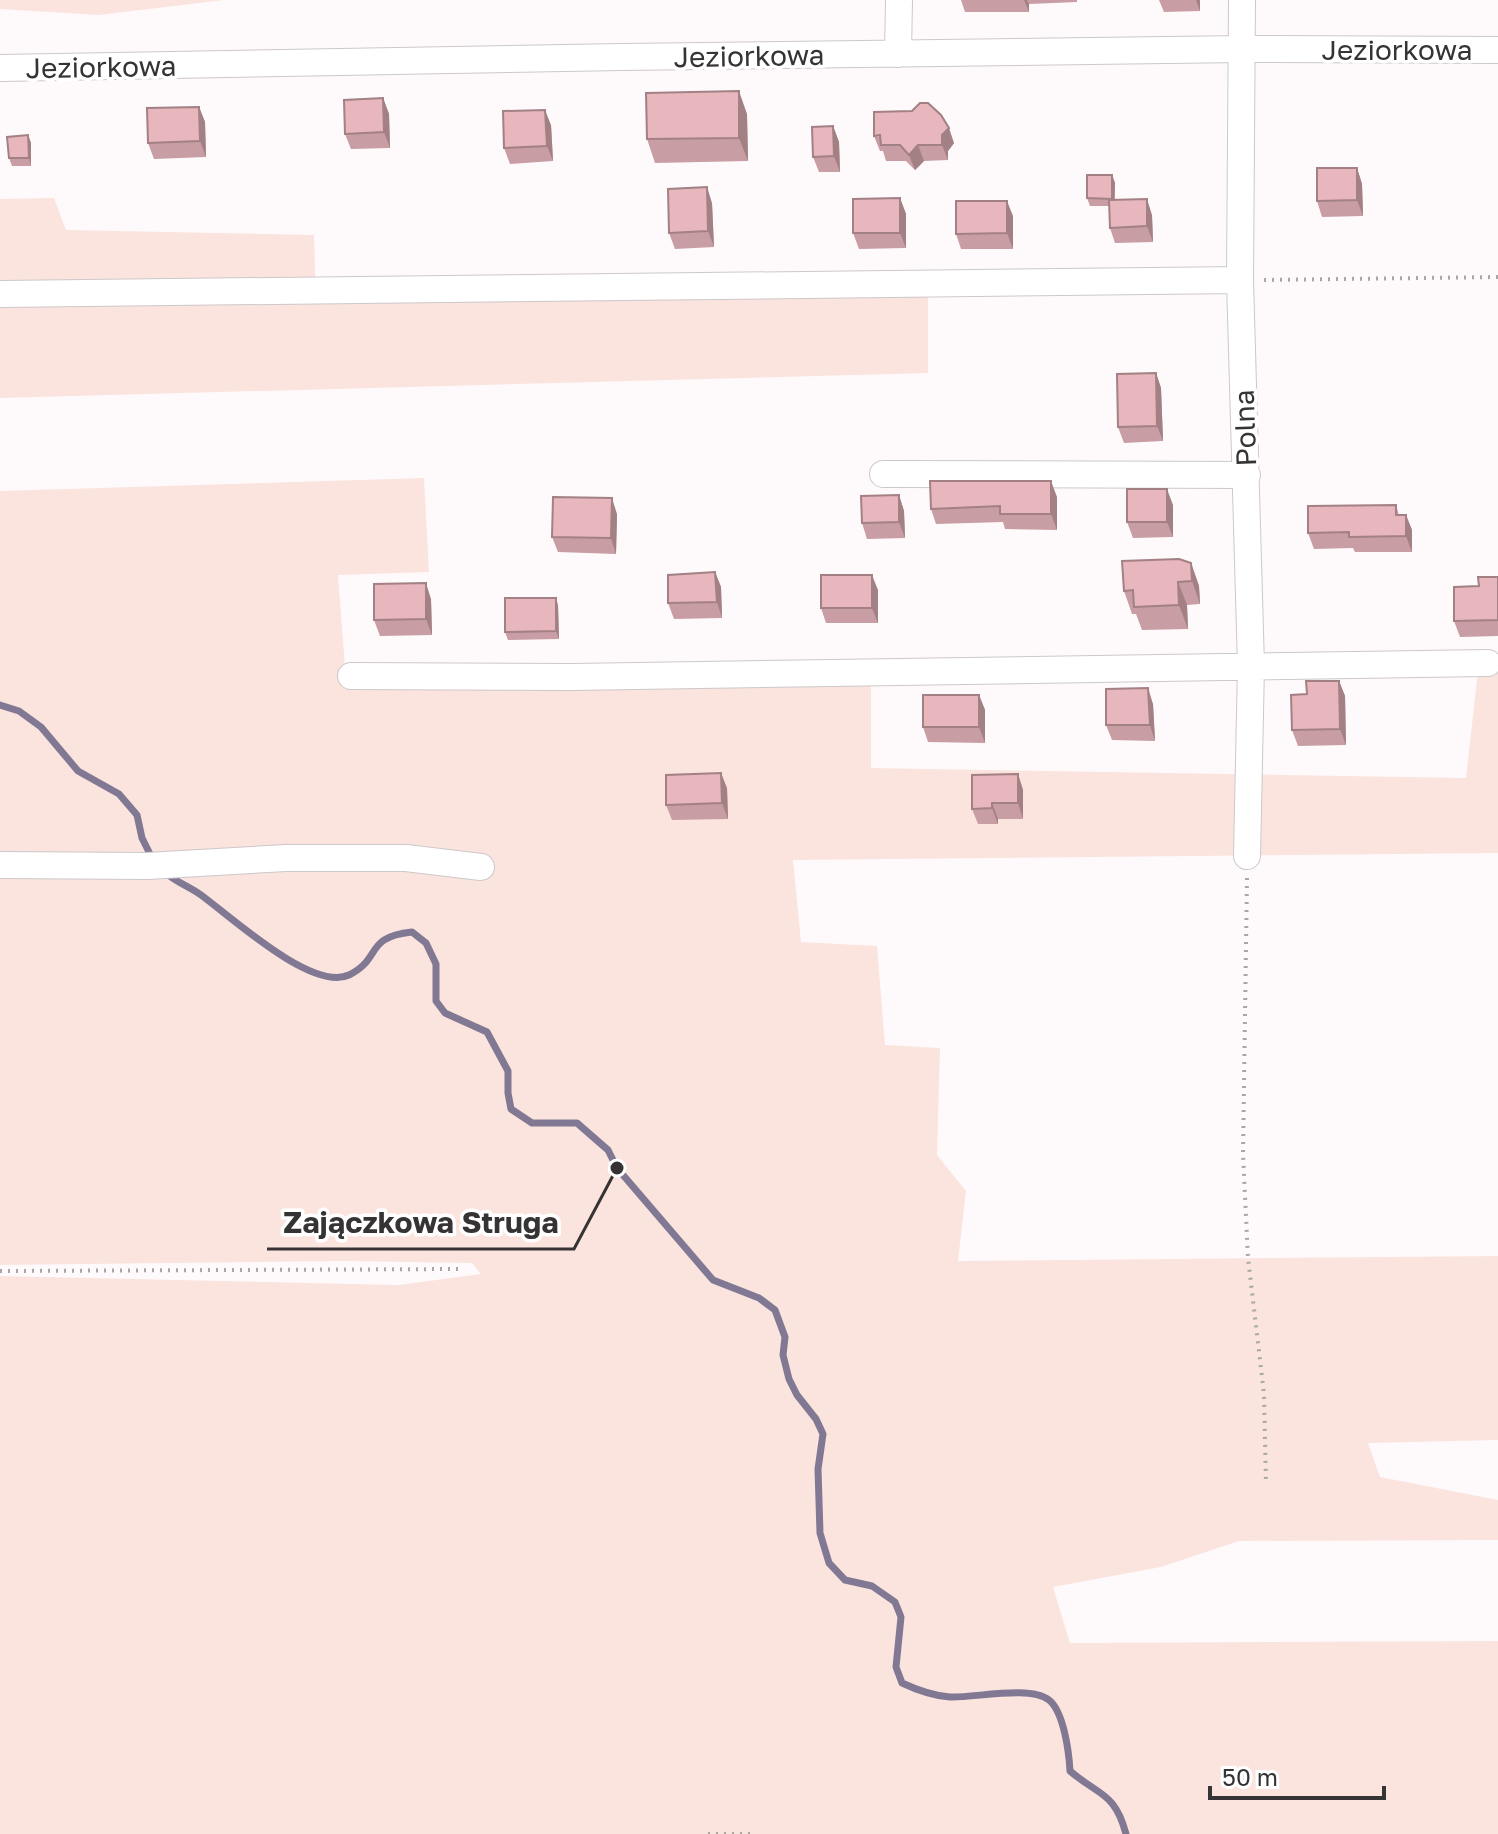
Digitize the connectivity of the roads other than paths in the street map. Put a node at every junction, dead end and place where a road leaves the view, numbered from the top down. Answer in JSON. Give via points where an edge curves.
{"nodes":[{"id":1,"x":899,"y":0,"type":"edge"},
{"id":2,"x":1242,"y":0,"type":"edge"},
{"id":3,"x":1243,"y":49,"type":"junction"},
{"id":4,"x":1498,"y":50,"type":"edge"},
{"id":5,"x":898,"y":54,"type":"junction"},
{"id":6,"x":0,"y":68,"type":"edge"},
{"id":7,"x":1240,"y":280,"type":"junction"},
{"id":8,"x":0,"y":294,"type":"edge"},
{"id":9,"x":883,"y":474,"type":"dead end"},
{"id":10,"x":1247,"y":475,"type":"junction"},
{"id":11,"x":1488,"y":663,"type":"dead end"},
{"id":12,"x":1251,"y":666,"type":"junction"},
{"id":13,"x":351,"y":676,"type":"dead end"},
{"id":14,"x":1247,"y":856,"type":"road end"},
{"id":15,"x":0,"y":865,"type":"edge"},
{"id":16,"x":481,"y":867,"type":"dead end"}],
"edges":[{"from":1,"to":5,"type":"street"},
{"from":2,"to":3,"type":"street","name":"Polna"},
{"from":3,"to":4,"type":"street","name":"Jeziorkowa"},
{"from":3,"to":5,"type":"street","name":"Jeziorkowa"},
{"from":3,"to":7,"type":"street","name":"Polna"},
{"from":5,"to":6,"type":"street","name":"Jeziorkowa"},
{"from":7,"to":8,"type":"street"},
{"from":7,"to":10,"type":"street","name":"Polna"},
{"from":9,"to":10,"type":"street"},
{"from":10,"to":12,"type":"street","name":"Polna"},
{"from":11,"to":12,"type":"street"},
{"from":12,"to":13,"type":"street"},
{"from":12,"to":14,"type":"street","name":"Polna"},
{"from":15,"to":16,"type":"street","via":[[406,858]]}]}
